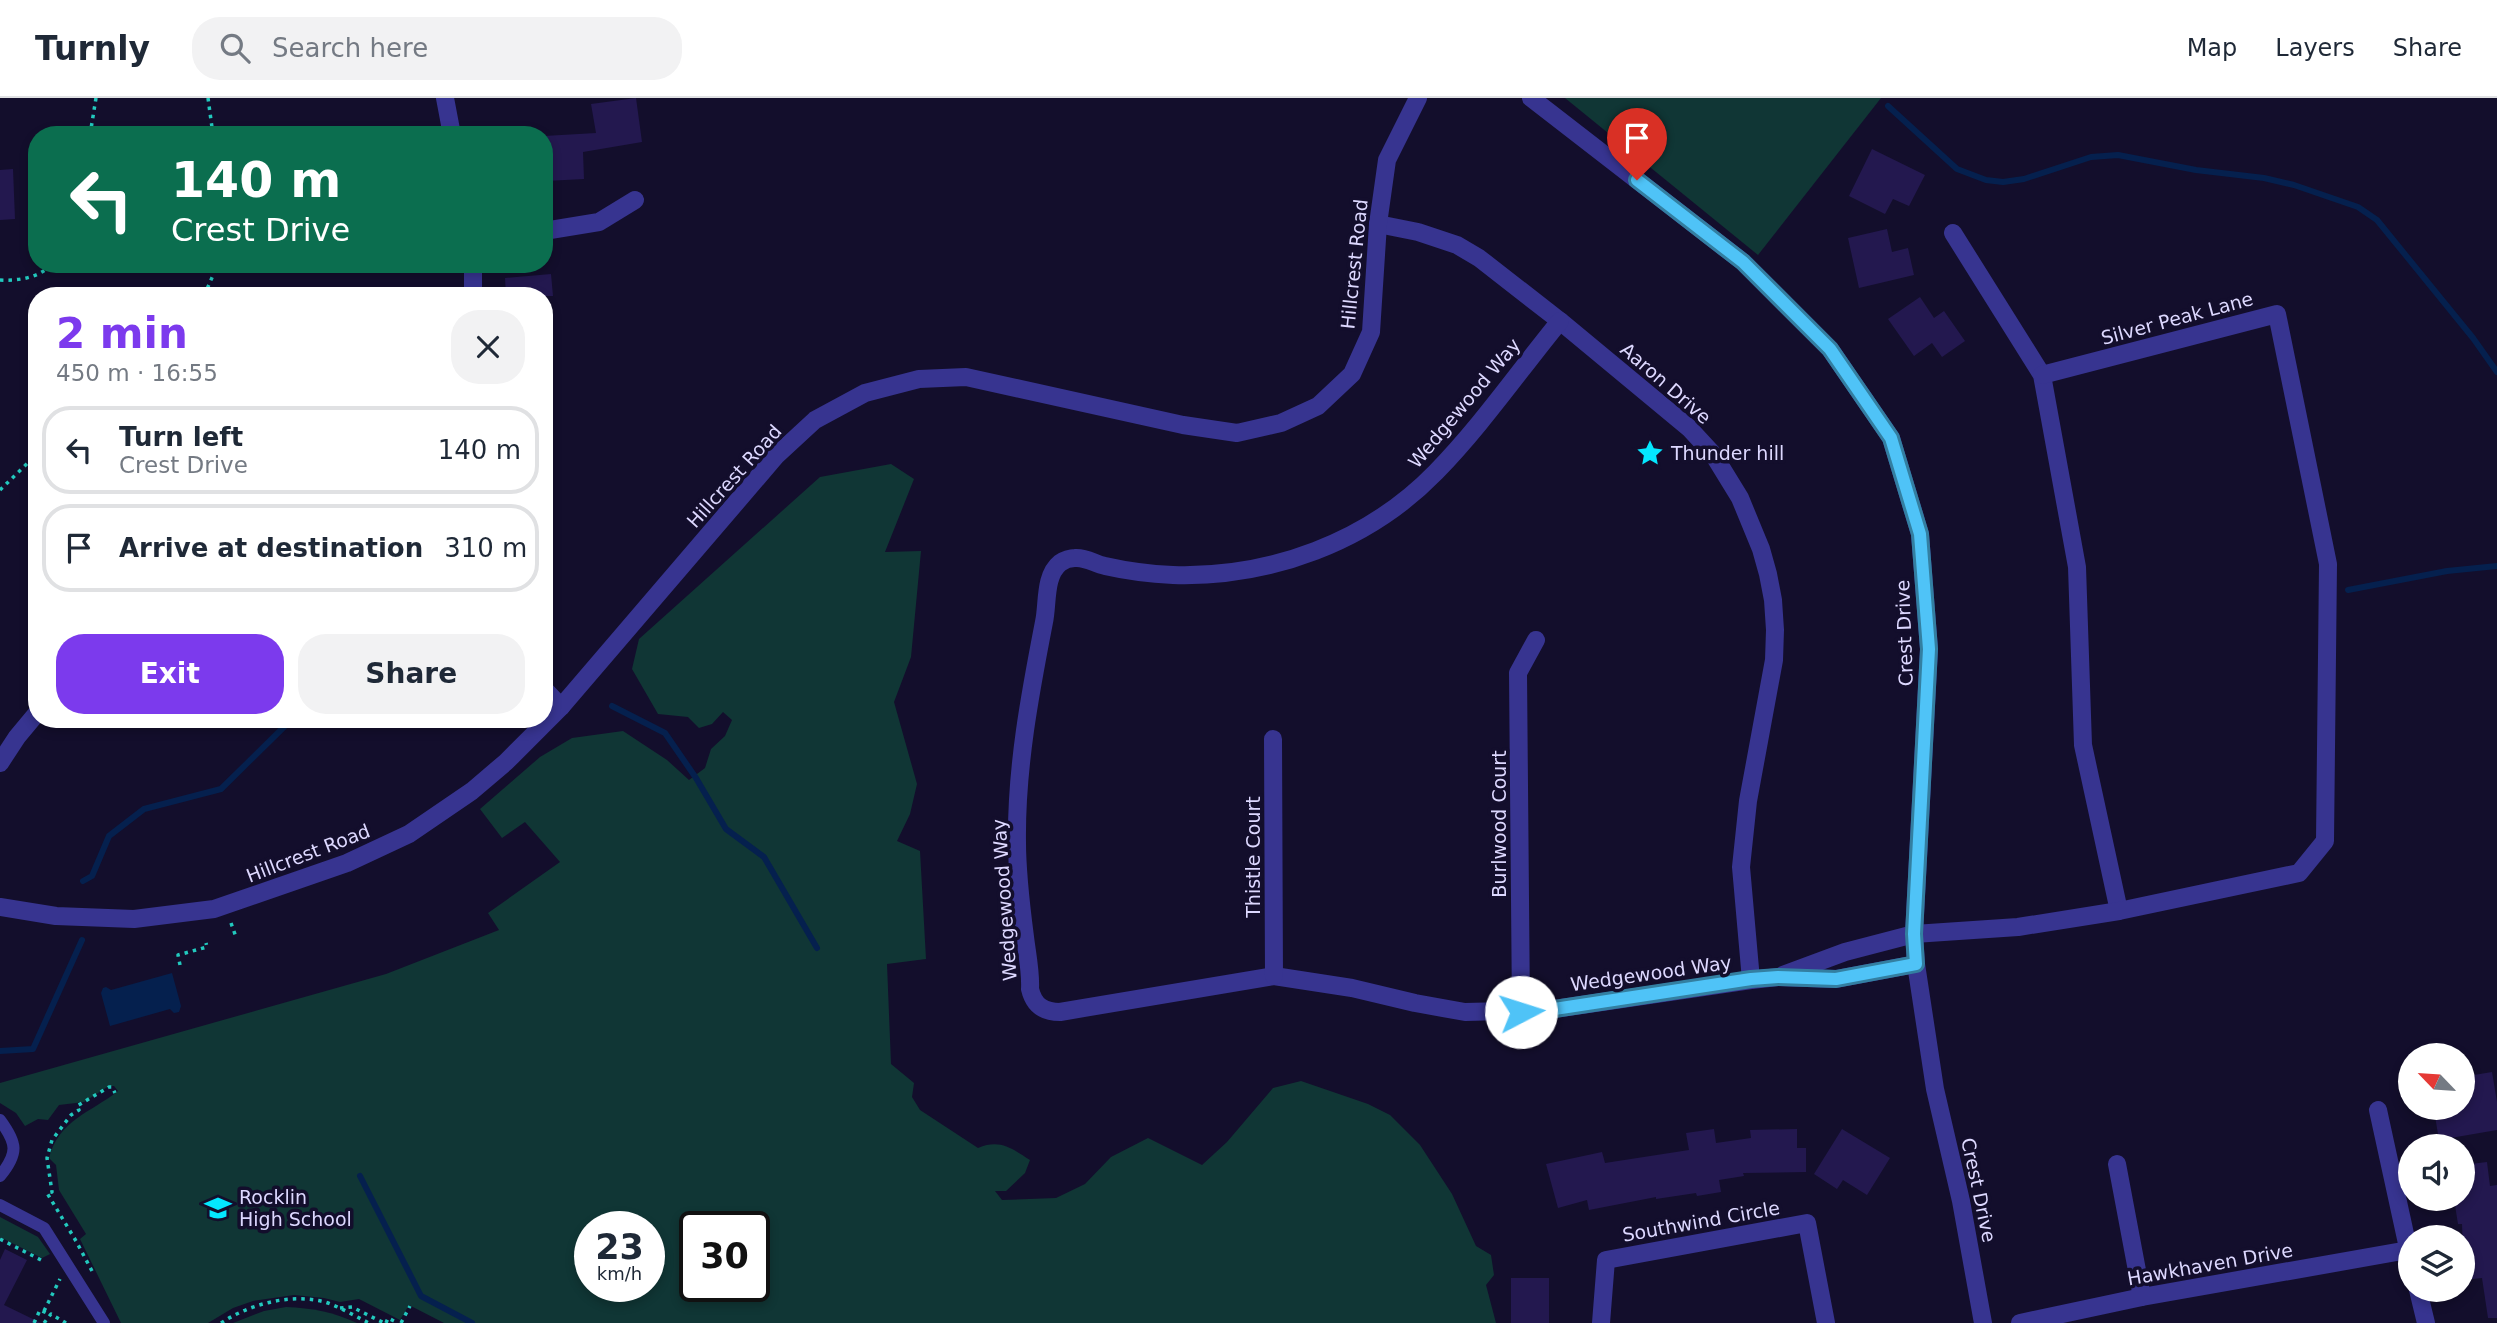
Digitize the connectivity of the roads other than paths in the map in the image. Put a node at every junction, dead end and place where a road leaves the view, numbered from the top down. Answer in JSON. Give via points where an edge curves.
{"nodes":[{"id":1,"x":445,"y":98,"type":"edge"},
{"id":2,"x":1418,"y":98,"type":"edge"},
{"id":3,"x":1531,"y":98,"type":"edge"},
{"id":4,"x":450,"y":126,"type":"edge"},
{"id":5,"x":635,"y":200,"type":"dead end"},
{"id":6,"x":1378,"y":224,"type":"junction"},
{"id":7,"x":553,"y":230,"type":"edge"},
{"id":8,"x":1953,"y":233,"type":"dead end"},
{"id":9,"x":1560,"y":321,"type":"junction"},
{"id":10,"x":2042,"y":375,"type":"junction"},
{"id":11,"x":1536,"y":640,"type":"dead end"},
{"id":12,"x":553,"y":699,"type":"edge"},
{"id":13,"x":561,"y":707,"type":"junction"},
{"id":14,"x":553,"y":715,"type":"edge"},
{"id":15,"x":28,"y":724,"type":"edge"},
{"id":16,"x":540,"y":728,"type":"edge"},
{"id":17,"x":1273,"y":739,"type":"dead end"},
{"id":18,"x":0,"y":763,"type":"edge"},
{"id":19,"x":0,"y":907,"type":"edge"},
{"id":20,"x":2119,"y":911,"type":"junction"},
{"id":21,"x":1914,"y":934,"type":"junction"},
{"id":22,"x":1833,"y":957,"type":"junction"},
{"id":23,"x":1916,"y":964,"type":"junction"},
{"id":24,"x":1274,"y":976,"type":"junction"},
{"id":25,"x":1778,"y":977,"type":"junction"},
{"id":26,"x":1751,"y":979,"type":"junction"},
{"id":27,"x":1836,"y":979,"type":"junction"},
{"id":28,"x":1521,"y":1012,"type":"junction"},
{"id":29,"x":2378,"y":1110,"type":"dead end"},
{"id":30,"x":0,"y":1120,"type":"edge"},
{"id":31,"x":2117,"y":1164,"type":"dead end"},
{"id":32,"x":0,"y":1175,"type":"edge"},
{"id":33,"x":0,"y":1205,"type":"edge"},
{"id":34,"x":2403,"y":1225,"type":"edge"},
{"id":35,"x":2398,"y":1256,"type":"edge"},
{"id":36,"x":2142,"y":1297,"type":"junction"},
{"id":37,"x":2421,"y":1302,"type":"edge"},
{"id":38,"x":104,"y":1323,"type":"edge"},
{"id":39,"x":1601,"y":1323,"type":"edge"},
{"id":40,"x":1826,"y":1323,"type":"edge"},
{"id":41,"x":1983,"y":1323,"type":"edge"},
{"id":42,"x":2020,"y":1323,"type":"edge"},
{"id":43,"x":2426,"y":1323,"type":"edge"}],
"edges":[{"from":1,"to":4,"type":"street"},
{"from":2,"to":6,"type":"street","name":"Hillcrest Road","via":[[1387,160]]},
{"from":3,"to":21,"type":"street","name":"Crest Drive","via":[[1743,262],[1830,349],[1891,438],[1920,534],[1929,649]]},
{"from":5,"to":7,"type":"street","via":[[599,222]]},
{"from":6,"to":9,"type":"street","name":"Aaron Drive","via":[[1457,245]]},
{"from":6,"to":13,"type":"street","name":"Hillcrest Road","via":[[1371,332],[1352,374],[1318,406],[1281,424],[1237,433],[965,377],[919,379],[865,393],[815,420],[776,456]]},
{"from":8,"to":10,"type":"street"},
{"from":9,"to":24,"type":"street","name":"Wedgewood Way","via":[[1436,472],[1390,511],[1351,534],[1289,561],[1227,574],[1141,572],[1074,558],[1061,561],[1053,572],[1022,754],[1017,842],[1030,989],[1035,1002],[1046,1011],[1060,1012]]},
{"from":9,"to":26,"type":"street","name":"Aaron Drive","via":[[1663,405],[1713,454],[1740,498],[1768,574],[1774,660],[1741,867]]},
{"from":10,"to":20,"type":"street","via":[[2077,567],[2084,745]]},
{"from":10,"to":20,"type":"street","name":"Silver Peak Lane","via":[[2277,314],[2328,564],[2325,841],[2299,873]]},
{"from":11,"to":28,"type":"street","name":"Burlwood Court","via":[[1518,673]]},
{"from":12,"to":13,"type":"street"},
{"from":13,"to":14,"type":"street","name":"Hillcrest Road"},
{"from":15,"to":18,"type":"street"},
{"from":16,"to":19,"type":"street","name":"Hillcrest Road","via":[[506,762],[435,818],[382,848],[214,909],[147,917],[57,916]]},
{"from":17,"to":24,"type":"street","name":"Thistle Court"},
{"from":20,"to":21,"type":"street","name":"Silver Peak Lane","via":[[2018,928]]},
{"from":21,"to":22,"type":"street","name":"Wedgewood Way"},
{"from":21,"to":23,"type":"street","name":"Crest Drive"},
{"from":22,"to":25,"type":"street","name":"Wedgewood Way"},
{"from":22,"to":27,"type":"street"},
{"from":23,"to":27,"type":"street","name":"Wedgewood Way"},
{"from":23,"to":41,"type":"street","name":"Crest Drive"},
{"from":24,"to":28,"type":"street","name":"Wedgewood Way","via":[[1465,1012]]},
{"from":25,"to":26,"type":"street","name":"Wedgewood Way"},
{"from":25,"to":27,"type":"street","name":"Wedgewood Way"},
{"from":26,"to":28,"type":"street","name":"Wedgewood Way"},
{"from":29,"to":34,"type":"street"},
{"from":30,"to":32,"type":"lane","via":[[15,1147]]},
{"from":31,"to":36,"type":"street"},
{"from":33,"to":38,"type":"lane","via":[[44,1228]]},
{"from":35,"to":36,"type":"street","name":"Hawkhaven Drive"},
{"from":36,"to":42,"type":"street","name":"Hawkhaven Drive"},
{"from":37,"to":43,"type":"street"},
{"from":39,"to":40,"type":"street","name":"Southwind Circle","via":[[1606,1260],[1807,1223]]}]}
